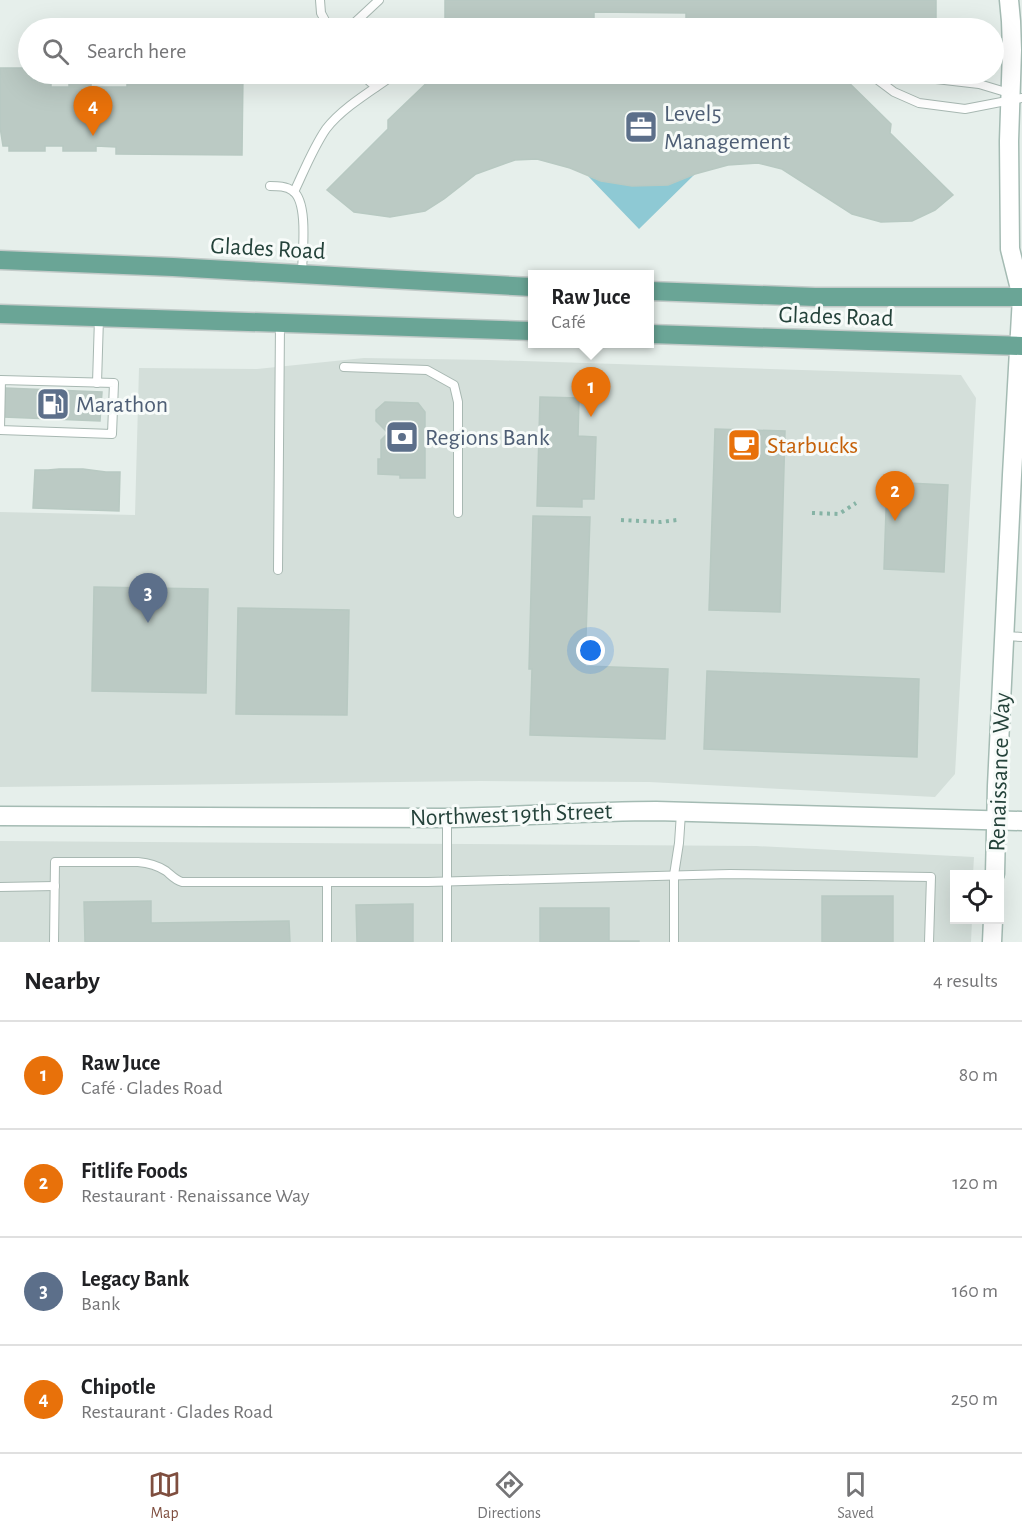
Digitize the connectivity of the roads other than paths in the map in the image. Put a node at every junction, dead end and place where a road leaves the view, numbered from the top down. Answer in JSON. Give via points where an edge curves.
{"nodes":[{"id":1,"x":320,"y":0,"type":"edge"},
{"id":2,"x":379,"y":0,"type":"edge"},
{"id":3,"x":1009,"y":0,"type":"edge"},
{"id":4,"x":324,"y":18,"type":"edge"},
{"id":5,"x":360,"y":18,"type":"edge"},
{"id":6,"x":373,"y":84,"type":"edge"},
{"id":7,"x":380,"y":84,"type":"edge"},
{"id":8,"x":883,"y":84,"type":"edge"},
{"id":9,"x":979,"y":84,"type":"edge"},
{"id":10,"x":376,"y":87,"type":"junction"},
{"id":11,"x":1016,"y":97,"type":"edge"},
{"id":12,"x":270,"y":186,"type":"dead end"},
{"id":13,"x":294,"y":192,"type":"junction"},
{"id":14,"x":0,"y":260,"type":"edge"},
{"id":15,"x":302,"y":274,"type":"junction"},
{"id":16,"x":528,"y":287,"type":"edge"},
{"id":17,"x":654,"y":291,"type":"edge"},
{"id":18,"x":1022,"y":296,"type":"edge"},
{"id":19,"x":0,"y":314,"type":"edge"},
{"id":20,"x":99,"y":317,"type":"junction"},
{"id":21,"x":280,"y":323,"type":"junction"},
{"id":22,"x":528,"y":331,"type":"edge"},
{"id":23,"x":654,"y":334,"type":"edge"},
{"id":24,"x":1021,"y":346,"type":"edge"},
{"id":25,"x":344,"y":367,"type":"dead end"},
{"id":26,"x":97,"y":383,"type":"junction"},
{"id":27,"x":0,"y":430,"type":"edge"},
{"id":28,"x":458,"y":513,"type":"dead end"},
{"id":29,"x":278,"y":570,"type":"dead end"},
{"id":30,"x":1013,"y":637,"type":"edge"},
{"id":31,"x":681,"y":811,"type":"junction"},
{"id":32,"x":0,"y":816,"type":"edge"},
{"id":33,"x":447,"y":818,"type":"junction"},
{"id":34,"x":997,"y":820,"type":"junction"},
{"id":35,"x":1022,"y":821,"type":"edge"},
{"id":36,"x":995,"y":870,"type":"edge"},
{"id":37,"x":674,"y":875,"type":"junction"},
{"id":38,"x":327,"y":882,"type":"junction"},
{"id":39,"x":447,"y":882,"type":"junction"},
{"id":40,"x":55,"y":886,"type":"junction"},
{"id":41,"x":0,"y":887,"type":"edge"},
{"id":42,"x":993,"y":924,"type":"edge"},
{"id":43,"x":54,"y":942,"type":"edge"},
{"id":44,"x":327,"y":942,"type":"edge"},
{"id":45,"x":447,"y":942,"type":"edge"},
{"id":46,"x":674,"y":942,"type":"edge"},
{"id":47,"x":929,"y":942,"type":"edge"},
{"id":48,"x":992,"y":942,"type":"edge"}],
"edges":[{"from":1,"to":4,"type":"lane"},
{"from":2,"to":5,"type":"lane"},
{"from":3,"to":11,"type":"street","name":"Renaissance Way"},
{"from":6,"to":10,"type":"lane"},
{"from":7,"to":10,"type":"lane"},
{"from":8,"to":11,"type":"lane","via":[[919,103],[965,109]]},
{"from":9,"to":11,"type":"lane"},
{"from":10,"to":13,"type":"lane","via":[[327,128]]},
{"from":11,"to":18,"type":"street","name":"Renaissance Way","via":[[1010,249]]},
{"from":12,"to":13,"type":"lane"},
{"from":13,"to":15,"type":"lane","via":[[303,216]]},
{"from":14,"to":15,"type":"main road","name":"Glades Road"},
{"from":15,"to":16,"type":"main road","name":"Glades Road"},
{"from":17,"to":18,"type":"main road","name":"Glades Road","via":[[815,297]]},
{"from":18,"to":24,"type":"street","name":"Renaissance Way"},
{"from":19,"to":20,"type":"main road"},
{"from":20,"to":21,"type":"main road"},
{"from":20,"to":26,"type":"lane"},
{"from":21,"to":22,"type":"main road"},
{"from":21,"to":29,"type":"lane"},
{"from":23,"to":24,"type":"main road","name":"Glades Road"},
{"from":24,"to":30,"type":"street","name":"Renaissance Way"},
{"from":25,"to":28,"type":"lane","via":[[427,370],[454,385],[458,402]]},
{"from":26,"to":27,"type":"lane","via":[[1,380]]},
{"from":26,"to":27,"type":"lane","via":[[114,383],[112,434]]},
{"from":30,"to":34,"type":"street","name":"Renaissance Way"},
{"from":31,"to":33,"type":"street","name":"Northwest 19th Street"},
{"from":31,"to":34,"type":"street","name":"Northwest 19th Street"},
{"from":31,"to":37,"type":"lane"},
{"from":32,"to":33,"type":"street","name":"Northwest 19th Street"},
{"from":33,"to":39,"type":"lane"},
{"from":34,"to":35,"type":"street","name":"Northwest 19th Street"},
{"from":34,"to":36,"type":"street","name":"Renaissance Way"},
{"from":37,"to":39,"type":"lane"},
{"from":37,"to":46,"type":"lane"},
{"from":37,"to":47,"type":"lane","via":[[930,877]]},
{"from":38,"to":39,"type":"lane"},
{"from":38,"to":40,"type":"lane","via":[[182,882],[151,863],[55,862]]},
{"from":38,"to":44,"type":"lane"},
{"from":39,"to":45,"type":"lane"},
{"from":40,"to":41,"type":"lane"},
{"from":40,"to":43,"type":"lane"},
{"from":42,"to":48,"type":"street"}]}
